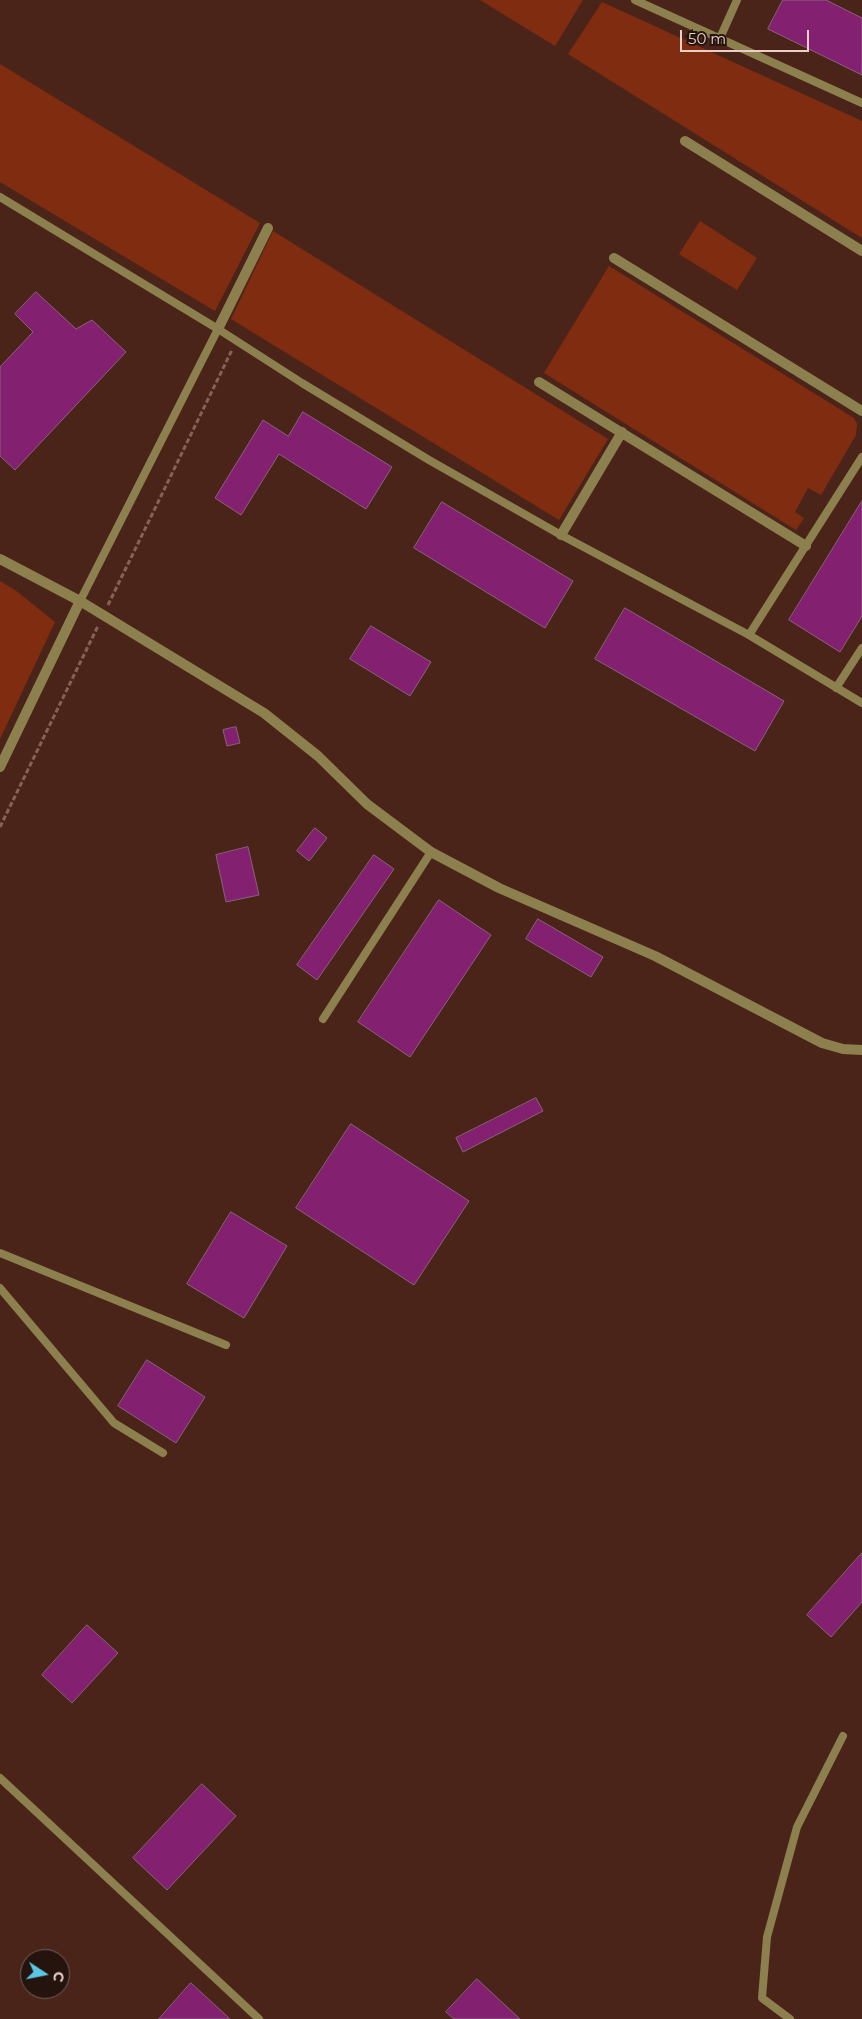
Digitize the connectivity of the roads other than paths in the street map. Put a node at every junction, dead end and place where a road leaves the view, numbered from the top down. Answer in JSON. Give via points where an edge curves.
{"nodes":[{"id":1,"x":635,"y":0,"type":"edge"},
{"id":2,"x":737,"y":0,"type":"edge"},
{"id":3,"x":720,"y":38,"type":"junction"},
{"id":4,"x":862,"y":103,"type":"edge"},
{"id":5,"x":685,"y":141,"type":"dead end"},
{"id":6,"x":0,"y":197,"type":"edge"},
{"id":7,"x":268,"y":228,"type":"dead end"},
{"id":8,"x":862,"y":251,"type":"edge"},
{"id":9,"x":614,"y":258,"type":"dead end"},
{"id":10,"x":218,"y":328,"type":"junction"},
{"id":11,"x":539,"y":382,"type":"dead end"},
{"id":12,"x":862,"y":412,"type":"edge"},
{"id":13,"x":622,"y":432,"type":"junction"},
{"id":14,"x":862,"y":457,"type":"edge"},
{"id":15,"x":561,"y":535,"type":"junction"},
{"id":16,"x":806,"y":546,"type":"junction"},
{"id":17,"x":0,"y":559,"type":"edge"},
{"id":18,"x":80,"y":601,"type":"junction"},
{"id":19,"x":749,"y":635,"type":"junction"},
{"id":20,"x":862,"y":648,"type":"edge"},
{"id":21,"x":836,"y":688,"type":"junction"},
{"id":22,"x":862,"y":703,"type":"edge"},
{"id":23,"x":0,"y":767,"type":"edge"},
{"id":24,"x":431,"y":852,"type":"junction"},
{"id":25,"x":323,"y":1019,"type":"dead end"},
{"id":26,"x":862,"y":1050,"type":"edge"},
{"id":27,"x":0,"y":1252,"type":"edge"},
{"id":28,"x":0,"y":1288,"type":"edge"},
{"id":29,"x":226,"y":1345,"type":"dead end"},
{"id":30,"x":163,"y":1453,"type":"dead end"},
{"id":31,"x":843,"y":1736,"type":"dead end"},
{"id":32,"x":0,"y":1778,"type":"edge"},
{"id":33,"x":259,"y":2019,"type":"edge"},
{"id":34,"x":790,"y":2019,"type":"edge"}],
"edges":[{"from":1,"to":3,"type":"lane"},
{"from":2,"to":3,"type":"lane"},
{"from":3,"to":4,"type":"lane"},
{"from":5,"to":8,"type":"street"},
{"from":6,"to":10,"type":"lane"},
{"from":7,"to":10,"type":"street"},
{"from":9,"to":12,"type":"street"},
{"from":10,"to":15,"type":"lane","via":[[429,460]]},
{"from":10,"to":18,"type":"lane"},
{"from":11,"to":13,"type":"street"},
{"from":13,"to":15,"type":"street"},
{"from":13,"to":16,"type":"street"},
{"from":14,"to":16,"type":"lane"},
{"from":15,"to":19,"type":"lane"},
{"from":16,"to":19,"type":"lane"},
{"from":17,"to":18,"type":"street"},
{"from":18,"to":23,"type":"street"},
{"from":18,"to":24,"type":"street","via":[[264,713],[318,756],[367,804]]},
{"from":19,"to":21,"type":"lane"},
{"from":20,"to":21,"type":"lane"},
{"from":21,"to":22,"type":"lane"},
{"from":24,"to":25,"type":"lane"},
{"from":24,"to":26,"type":"street","via":[[499,888],[655,956],[822,1043]]},
{"from":27,"to":29,"type":"lane"},
{"from":28,"to":30,"type":"lane","via":[[114,1423]]},
{"from":31,"to":34,"type":"lane","via":[[797,1827],[767,1937],[762,1998]]},
{"from":32,"to":33,"type":"lane"}]}
